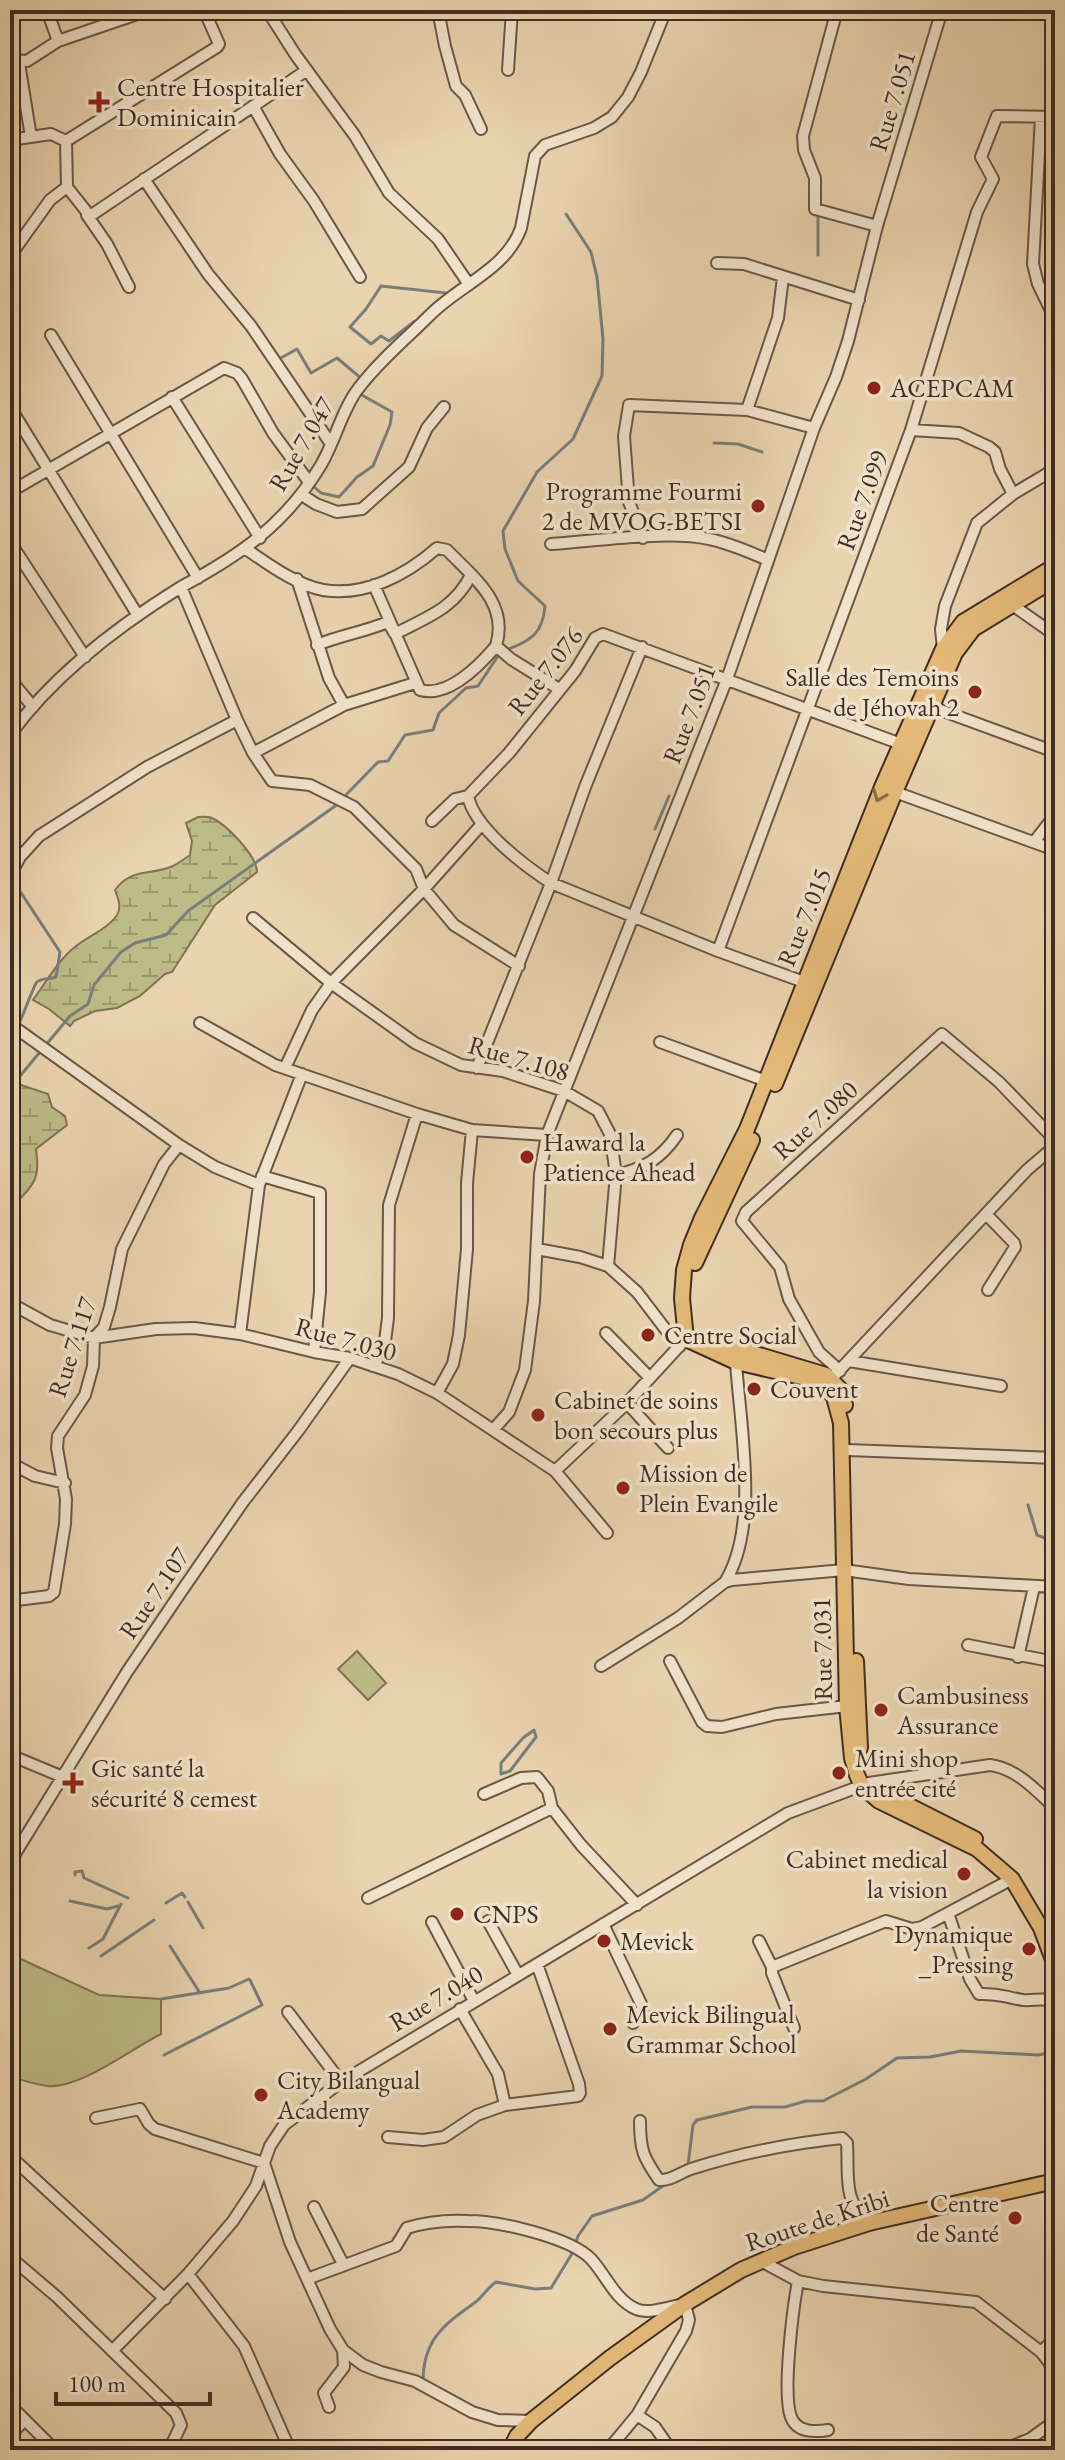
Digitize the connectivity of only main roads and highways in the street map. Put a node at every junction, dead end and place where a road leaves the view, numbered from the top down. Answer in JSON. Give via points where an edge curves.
{"nodes":[{"id":1,"x":1055,"y":566,"type":"edge"},
{"id":2,"x":1055,"y":579,"type":"edge"},
{"id":3,"x":685,"y":1339,"type":"junction"},
{"id":4,"x":849,"y":1571,"type":"junction"},
{"id":5,"x":866,"y":1784,"type":"junction"},
{"id":6,"x":1055,"y":1941,"type":"edge"},
{"id":7,"x":1055,"y":1965,"type":"edge"},
{"id":8,"x":1055,"y":2181,"type":"edge"},
{"id":9,"x":510,"y":2450,"type":"edge"}],
"edges":[{"from":1,"to":3,"type":"main road","name":"Rue 7.015","one_way":true,"via":[[963,622],[943,649],[747,1129],[687,1256]]},
{"from":2,"to":3,"type":"main road","name":"Rue 7.015","via":[[973,629],[950,663],[755,1133],[698,1253]]},
{"from":3,"to":4,"type":"main road","name":"Rue 7.031","via":[[736,1362],[810,1379],[834,1397],[841,1423]]},
{"from":3,"to":4,"type":"main road","name":"Rue 7.031","via":[[836,1375],[848,1418]]},
{"from":4,"to":5,"type":"main road","name":"Rue 7.031"},
{"from":4,"to":5,"type":"main road","name":"Rue 7.031","via":[[847,1706],[852,1758]]},
{"from":5,"to":6,"type":"main road","via":[[989,1848],[1022,1882]]},
{"from":5,"to":7,"type":"main road","via":[[879,1801],[977,1849],[1012,1879],[1041,1928]]},
{"from":8,"to":9,"type":"main road","name":"Route de Kribi","via":[[869,2223],[761,2261],[685,2304],[531,2421]]}]}
